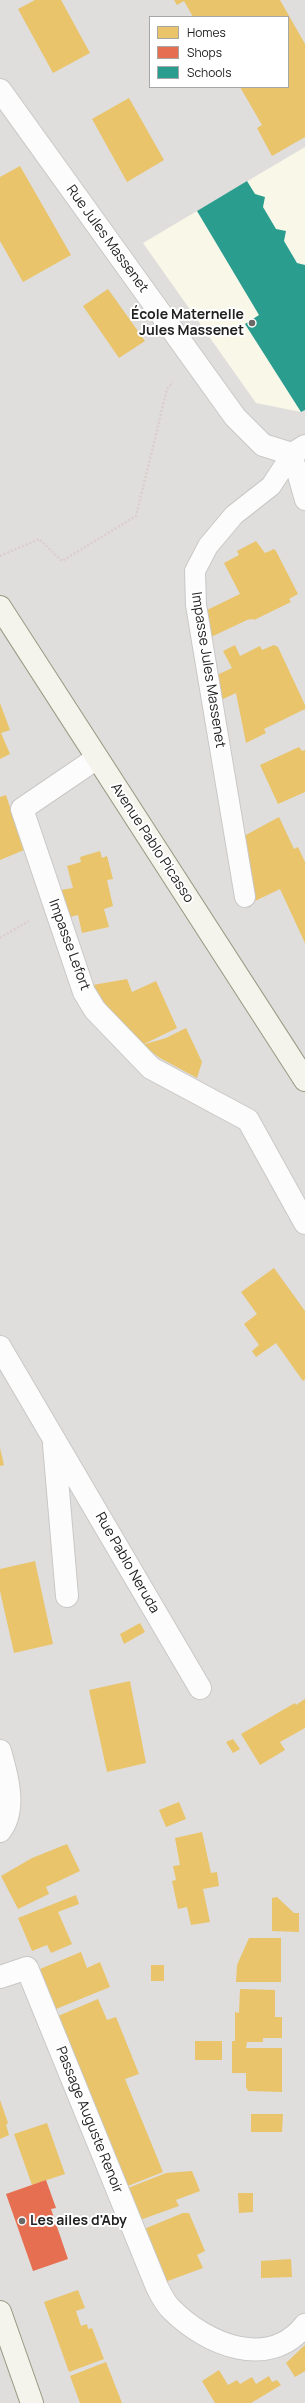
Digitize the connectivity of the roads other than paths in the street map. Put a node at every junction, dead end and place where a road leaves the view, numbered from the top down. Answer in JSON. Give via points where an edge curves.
{"nodes":[{"id":1,"x":0,"y":90,"type":"edge"},
{"id":2,"x":299,"y":450,"type":"edge"},
{"id":3,"x":305,"y":500,"type":"edge"},
{"id":4,"x":0,"y":607,"type":"edge"},
{"id":5,"x":97,"y":758,"type":"junction"},
{"id":6,"x":245,"y":897,"type":"dead end"},
{"id":7,"x":305,"y":1080,"type":"edge"},
{"id":8,"x":305,"y":1223,"type":"edge"},
{"id":9,"x":0,"y":1347,"type":"edge"},
{"id":10,"x":54,"y":1438,"type":"junction"},
{"id":11,"x":67,"y":1596,"type":"dead end"},
{"id":12,"x":200,"y":1688,"type":"dead end"},
{"id":13,"x":0,"y":1751,"type":"edge"},
{"id":14,"x":0,"y":1831,"type":"edge"},
{"id":15,"x":0,"y":1977,"type":"edge"},
{"id":16,"x":0,"y":2312,"type":"edge"},
{"id":17,"x":305,"y":2325,"type":"edge"},
{"id":18,"x":32,"y":2403,"type":"edge"}],
"edges":[{"from":1,"to":2,"type":"street","name":"Rue Jules Massenet","via":[[235,418],[263,445]]},
{"from":2,"to":3,"type":"lane"},
{"from":2,"to":6,"type":"lane","name":"Impasse Jules Massenet","via":[[270,486],[234,515],[208,546],[196,570],[196,605]]},
{"from":4,"to":5,"type":"street","name":"Avenue Pablo Picasso"},
{"from":5,"to":7,"type":"street","name":"Avenue Pablo Picasso"},
{"from":5,"to":8,"type":"street","name":"Impasse Lefort","via":[[22,809],[84,992],[95,1010],[151,1068],[248,1120]]},
{"from":9,"to":10,"type":"street","name":"Rue Pablo Neruda"},
{"from":10,"to":11,"type":"street","name":"Rue Pablo Neruda"},
{"from":10,"to":12,"type":"street","name":"Rue Pablo Neruda"},
{"from":13,"to":14,"type":"street","via":[[9,1785],[6,1823]]},
{"from":15,"to":17,"type":"street","name":"Passage Auguste Renoir","via":[[27,1968],[157,2287],[170,2310],[191,2327],[220,2344],[248,2349],[268,2350],[285,2344]]},
{"from":16,"to":18,"type":"street"}]}
